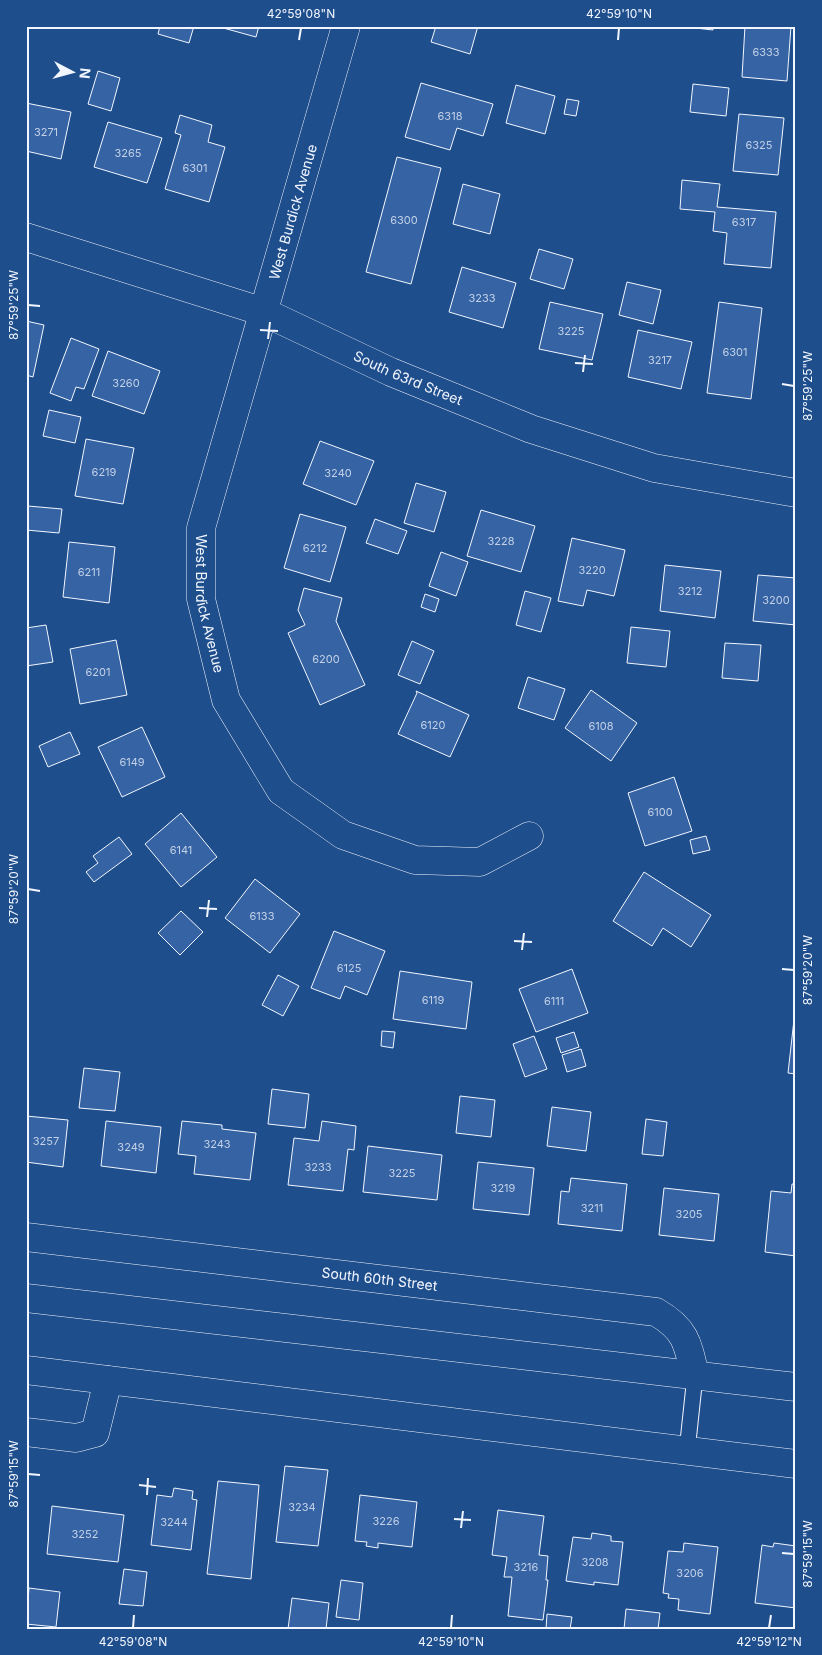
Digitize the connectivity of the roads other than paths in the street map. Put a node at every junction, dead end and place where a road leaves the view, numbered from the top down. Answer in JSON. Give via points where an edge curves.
{"nodes":[{"id":1,"x":346,"y":26,"type":"edge"},
{"id":2,"x":26,"y":237,"type":"edge"},
{"id":3,"x":264,"y":312,"type":"junction"},
{"id":4,"x":796,"y":493,"type":"edge"},
{"id":5,"x":529,"y":836,"type":"dead end"},
{"id":6,"x":26,"y":1237,"type":"edge"},
{"id":7,"x":26,"y":1298,"type":"edge"},
{"id":8,"x":26,"y":1370,"type":"edge"},
{"id":9,"x":695,"y":1376,"type":"junction"},
{"id":10,"x":108,"y":1380,"type":"junction"},
{"id":11,"x":796,"y":1387,"type":"edge"},
{"id":12,"x":26,"y":1432,"type":"edge"},
{"id":13,"x":687,"y":1451,"type":"junction"},
{"id":14,"x":796,"y":1464,"type":"edge"}],
"edges":[{"from":1,"to":3,"type":"street","name":"West Burdick Avenue"},
{"from":2,"to":3,"type":"street","name":"South 63rd Street"},
{"from":3,"to":4,"type":"street","name":"South 63rd Street","via":[[391,372],[530,429],[654,468]]},
{"from":3,"to":5,"type":"street","name":"West Burdick Avenue","via":[[202,528],[201,599],[226,700],[281,791],[343,835],[415,860],[480,862]]},
{"from":6,"to":9,"type":"street","name":"South 60th Street","via":[[656,1312],[672,1321],[688,1344]]},
{"from":7,"to":9,"type":"street"},
{"from":8,"to":10,"type":"street"},
{"from":9,"to":11,"type":"street"},
{"from":9,"to":13,"type":"lane"},
{"from":10,"to":12,"type":"street","via":[[95,1433],[76,1438]]},
{"from":10,"to":13,"type":"street"},
{"from":13,"to":14,"type":"street"}]}
